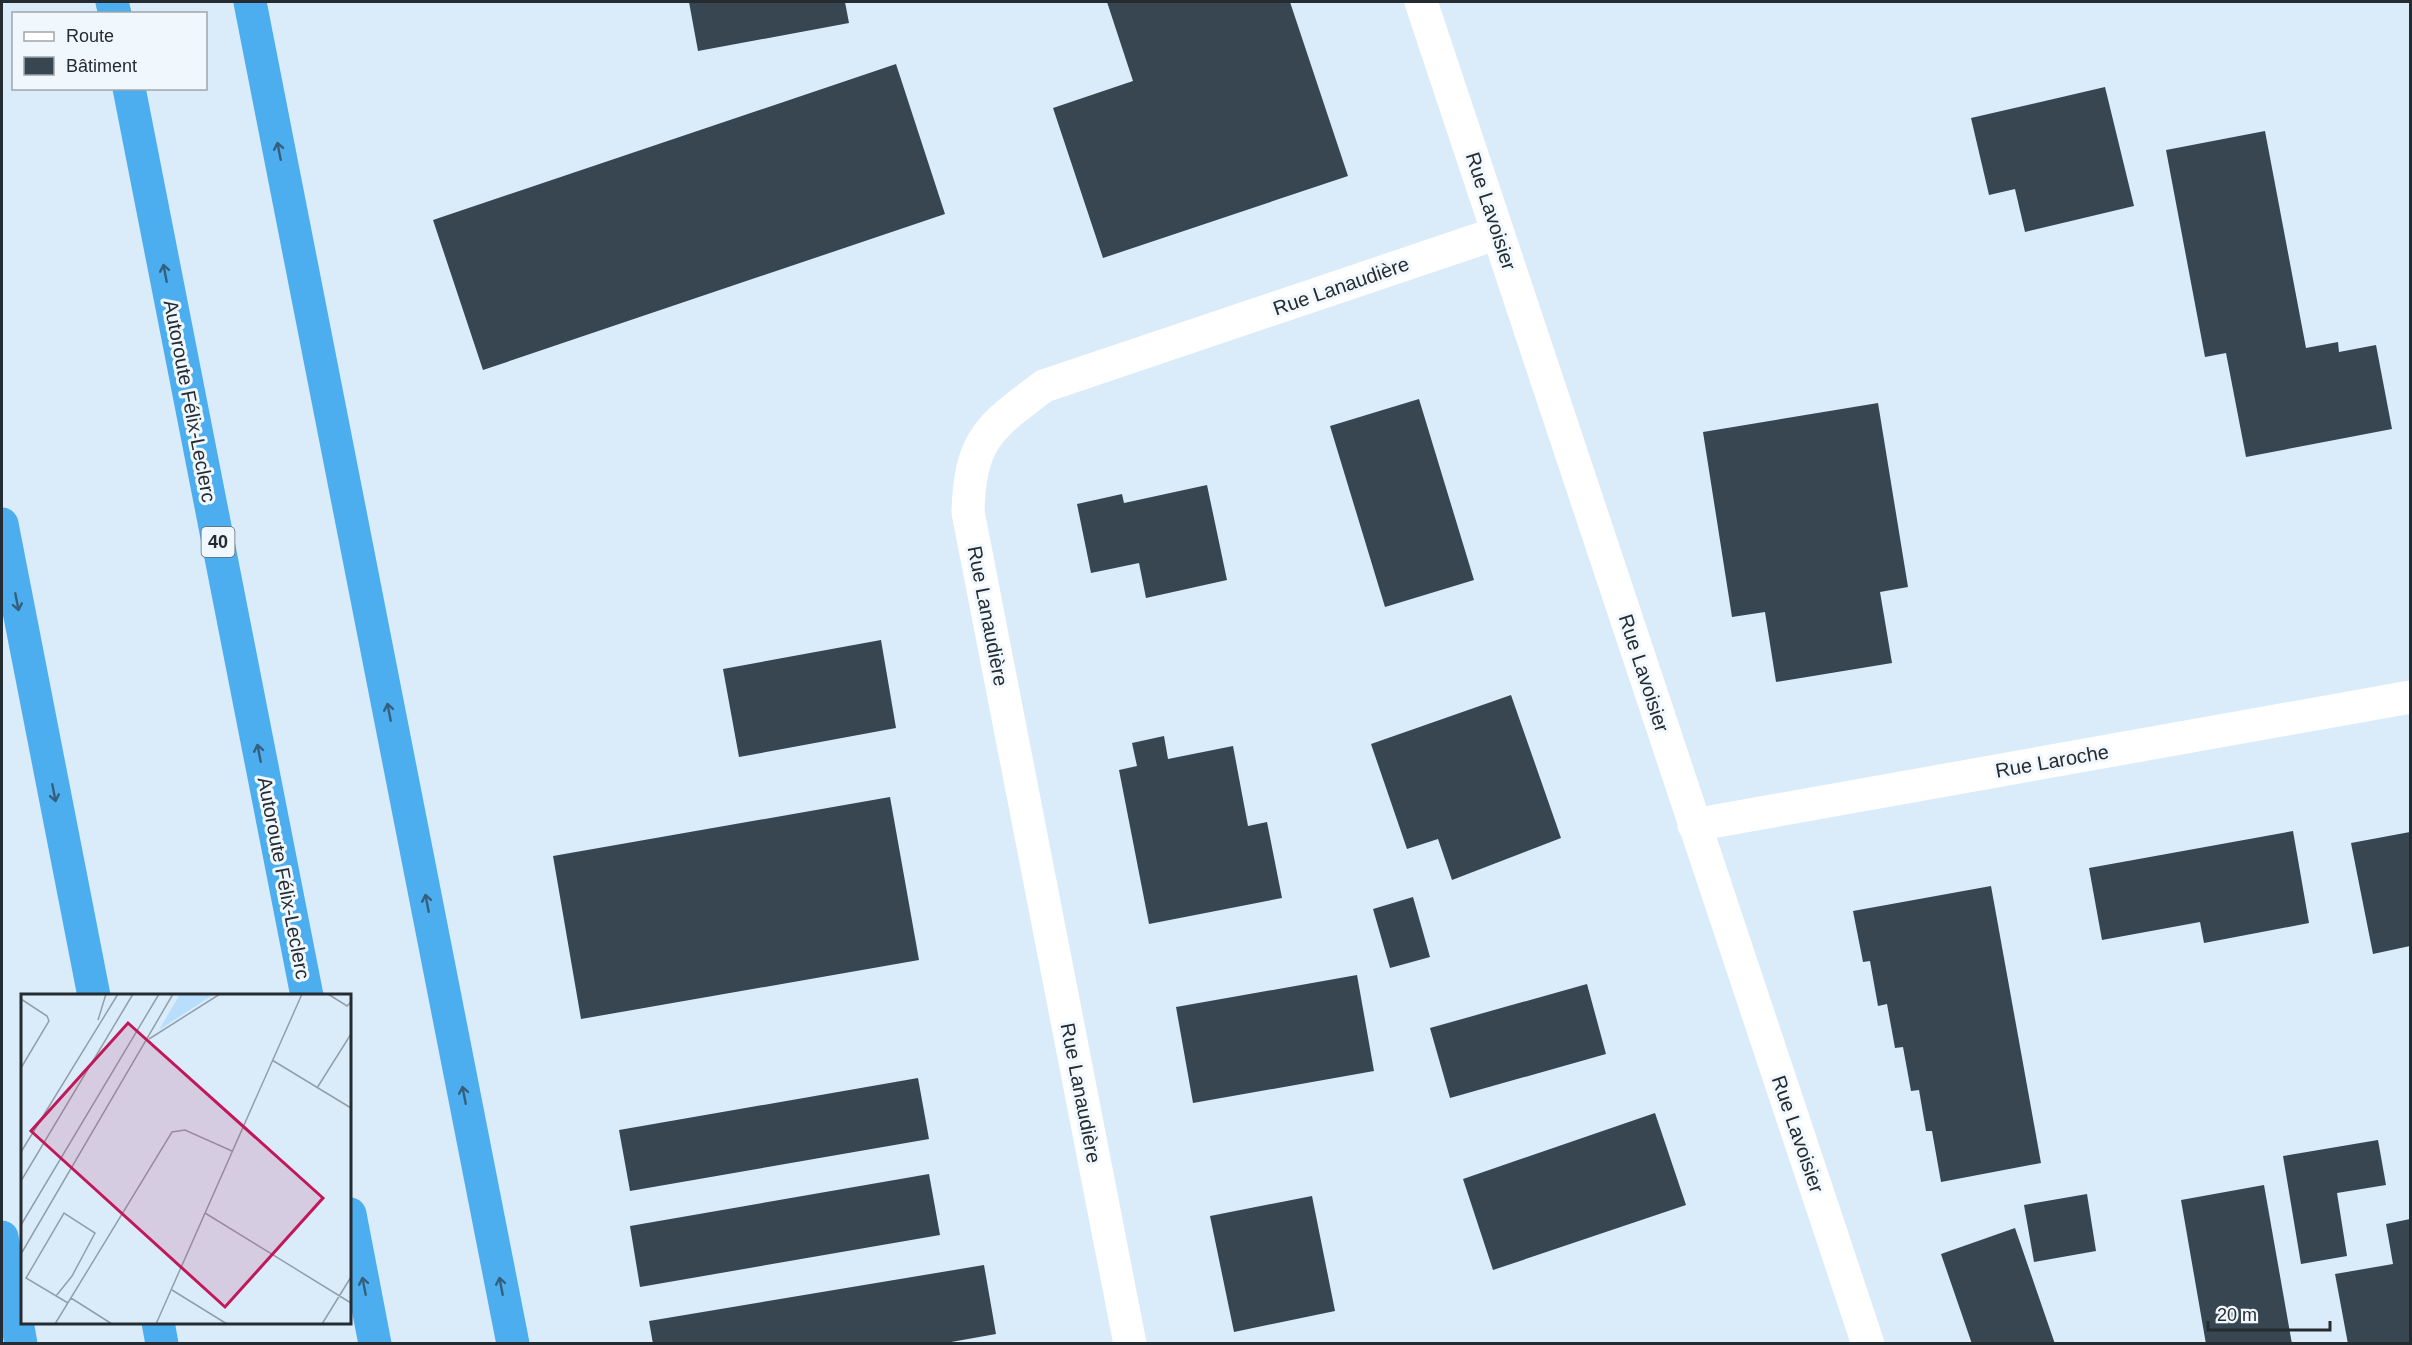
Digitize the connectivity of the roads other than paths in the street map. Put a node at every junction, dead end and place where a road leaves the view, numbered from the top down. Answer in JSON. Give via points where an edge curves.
{"nodes":[{"id":1,"x":250,"y":2,"type":"edge"},
{"id":2,"x":1421,"y":2,"type":"edge"},
{"id":3,"x":129,"y":90,"type":"edge"},
{"id":4,"x":1498,"y":233,"type":"junction"},
{"id":5,"x":2,"y":524,"type":"edge"},
{"id":6,"x":2410,"y":697,"type":"edge"},
{"id":7,"x":1694,"y":825,"type":"junction"},
{"id":8,"x":94,"y":994,"type":"edge"},
{"id":9,"x":307,"y":994,"type":"edge"},
{"id":10,"x":351,"y":1219,"type":"edge"},
{"id":11,"x":2,"y":1237,"type":"edge"},
{"id":12,"x":158,"y":1324,"type":"edge"},
{"id":13,"x":21,"y":1344,"type":"edge"},
{"id":14,"x":162,"y":1344,"type":"edge"},
{"id":15,"x":375,"y":1344,"type":"edge"},
{"id":16,"x":513,"y":1344,"type":"edge"},
{"id":17,"x":1130,"y":1344,"type":"edge"},
{"id":18,"x":1868,"y":1344,"type":"edge"}],
"edges":[{"from":16,"to":1,"type":"highway","one_way":true},
{"from":2,"to":4,"type":"street","name":"Rue Lavoisier"},
{"from":9,"to":3,"type":"highway","name":"Autoroute Félix-Leclerc","number":"40","one_way":true},
{"from":4,"to":7,"type":"street","name":"Rue Lavoisier"},
{"from":4,"to":17,"type":"street","name":"Rue Lanaudière","via":[[1044,386],[1003,416],[982,441],[969,478],[968,512]]},
{"from":5,"to":8,"type":"highway","one_way":true},
{"from":6,"to":7,"type":"street","name":"Rue Laroche"},
{"from":7,"to":18,"type":"street","name":"Rue Lavoisier"},
{"from":15,"to":10,"type":"highway","one_way":true},
{"from":11,"to":13,"type":"highway"},
{"from":12,"to":14,"type":"highway"}]}
